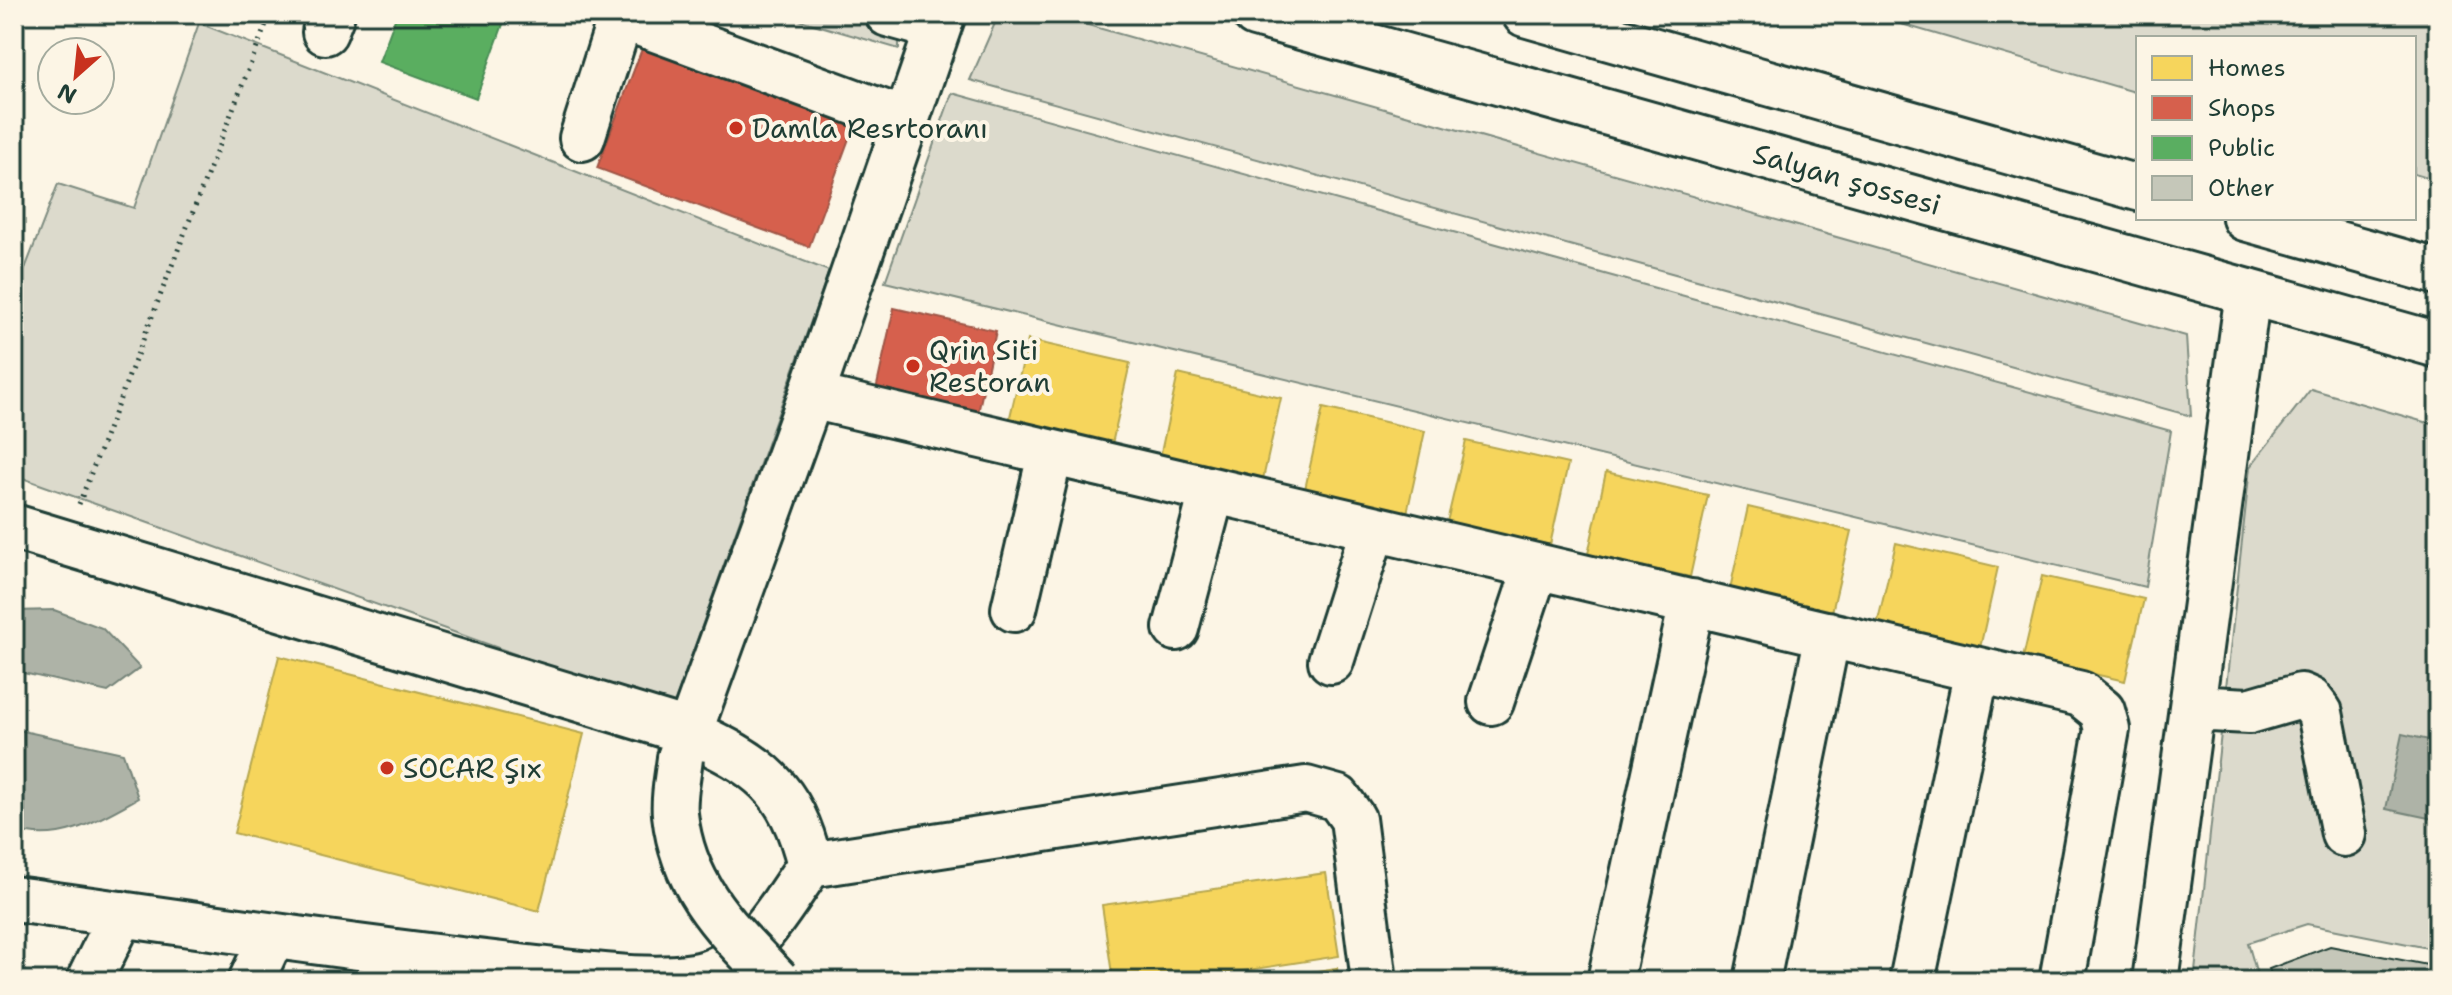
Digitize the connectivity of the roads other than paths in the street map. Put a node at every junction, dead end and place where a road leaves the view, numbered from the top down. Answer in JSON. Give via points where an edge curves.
{"nodes":[{"id":1,"x":888,"y":14,"type":"edge"},
{"id":2,"x":1255,"y":14,"type":"edge"},
{"id":3,"x":1525,"y":14,"type":"edge"},
{"id":4,"x":618,"y":15,"type":"edge"},
{"id":5,"x":940,"y":21,"type":"edge"},
{"id":6,"x":906,"y":121,"type":"junction"},
{"id":7,"x":582,"y":138,"type":"dead end"},
{"id":8,"x":2136,"y":187,"type":"edge"},
{"id":9,"x":2252,"y":220,"type":"edge"},
{"id":10,"x":2438,"y":272,"type":"edge"},
{"id":11,"x":2248,"y":292,"type":"junction"},
{"id":12,"x":2436,"y":347,"type":"edge"},
{"id":13,"x":811,"y":396,"type":"junction"},
{"id":14,"x":1050,"y":455,"type":"junction"},
{"id":15,"x":1212,"y":492,"type":"junction"},
{"id":16,"x":14,"y":527,"type":"edge"},
{"id":17,"x":1373,"y":529,"type":"junction"},
{"id":18,"x":1536,"y":567,"type":"junction"},
{"id":19,"x":1692,"y":602,"type":"junction"},
{"id":20,"x":1014,"y":609,"type":"dead end"},
{"id":21,"x":1176,"y":628,"type":"dead end"},
{"id":22,"x":1828,"y":634,"type":"junction"},
{"id":23,"x":1331,"y":661,"type":"dead end"},
{"id":24,"x":1977,"y":670,"type":"junction"},
{"id":25,"x":1491,"y":702,"type":"dead end"},
{"id":26,"x":2192,"y":708,"type":"junction"},
{"id":27,"x":684,"y":745,"type":"junction"},
{"id":28,"x":2344,"y":834,"type":"dead end"},
{"id":29,"x":810,"y":865,"type":"junction"},
{"id":30,"x":14,"y":899,"type":"edge"},
{"id":31,"x":122,"y":914,"type":"junction"},
{"id":32,"x":272,"y":936,"type":"junction"},
{"id":33,"x":424,"y":969,"type":"edge"},
{"id":34,"x":576,"y":977,"type":"edge"},
{"id":35,"x":715,"y":978,"type":"edge"},
{"id":36,"x":89,"y":981,"type":"edge"},
{"id":37,"x":251,"y":981,"type":"edge"},
{"id":38,"x":777,"y":981,"type":"edge"},
{"id":39,"x":1374,"y":981,"type":"edge"},
{"id":40,"x":1610,"y":981,"type":"edge"},
{"id":41,"x":1757,"y":981,"type":"edge"},
{"id":42,"x":1912,"y":981,"type":"edge"},
{"id":43,"x":2062,"y":981,"type":"edge"},
{"id":44,"x":2155,"y":981,"type":"edge"}],
"edges":[{"from":1,"to":5,"type":"main road"},
{"from":2,"to":11,"type":"main road","name":"Salyan şossesi"},
{"from":3,"to":8,"type":"main road"},
{"from":4,"to":6,"type":"main road"},
{"from":4,"to":7,"type":"main road"},
{"from":5,"to":6,"type":"main road"},
{"from":6,"to":13,"type":"main road"},
{"from":9,"to":10,"type":"main road"},
{"from":11,"to":12,"type":"main road","name":"Salyan şossesi"},
{"from":11,"to":26,"type":"main road"},
{"from":13,"to":14,"type":"main road"},
{"from":13,"to":27,"type":"main road"},
{"from":14,"to":15,"type":"main road"},
{"from":14,"to":20,"type":"main road"},
{"from":15,"to":17,"type":"main road"},
{"from":15,"to":21,"type":"main road"},
{"from":16,"to":27,"type":"main road"},
{"from":17,"to":18,"type":"main road"},
{"from":17,"to":23,"type":"main road"},
{"from":18,"to":19,"type":"main road"},
{"from":18,"to":25,"type":"main road"},
{"from":19,"to":22,"type":"main road"},
{"from":19,"to":40,"type":"main road"},
{"from":22,"to":24,"type":"main road"},
{"from":22,"to":41,"type":"main road"},
{"from":24,"to":42,"type":"main road"},
{"from":24,"to":43,"type":"main road","via":[[2081,694],[2102,711],[2107,729]]},
{"from":26,"to":28,"type":"main road","via":[[2249,711],[2301,696],[2310,700],[2320,713]]},
{"from":26,"to":44,"type":"main road"},
{"from":27,"to":29,"type":"main road","via":[[761,771],[786,799]]},
{"from":27,"to":38,"type":"main road","bridge":true,"via":[[675,811],[683,861],[711,910]]},
{"from":29,"to":35,"type":"main road","via":[[755,942]]},
{"from":29,"to":39,"type":"main road","via":[[1306,789],[1338,798],[1353,819]]},
{"from":30,"to":31,"type":"main road"},
{"from":31,"to":32,"type":"main road"},
{"from":31,"to":36,"type":"main road"},
{"from":32,"to":33,"type":"main road"},
{"from":32,"to":37,"type":"main road"},
{"from":33,"to":34,"type":"main road"},
{"from":34,"to":35,"type":"main road"}]}
